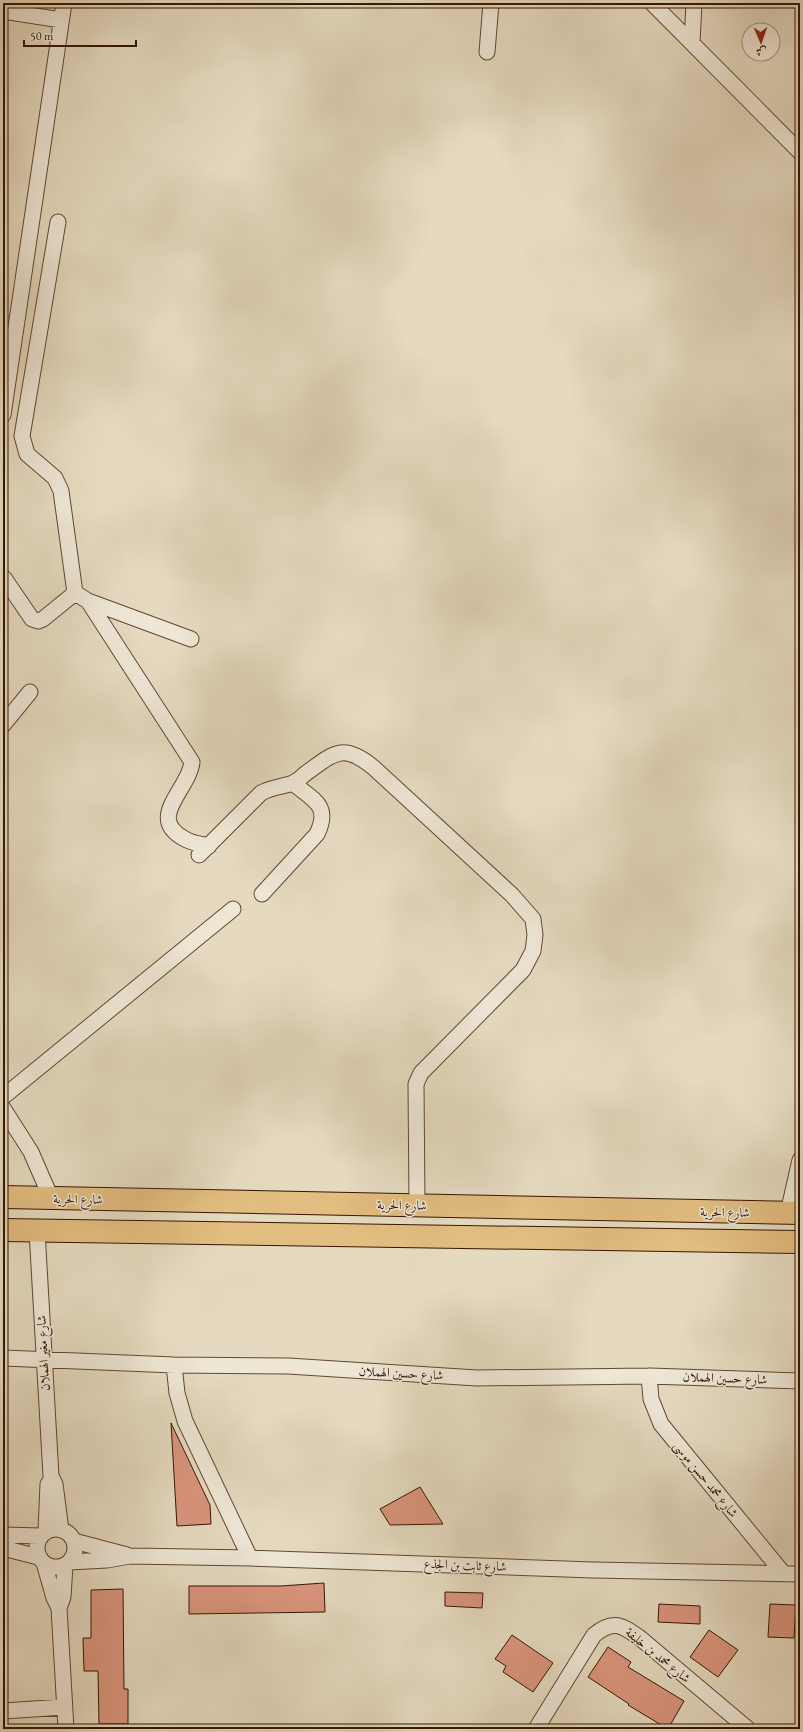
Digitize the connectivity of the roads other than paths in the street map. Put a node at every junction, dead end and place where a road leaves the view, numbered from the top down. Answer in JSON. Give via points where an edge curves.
{"nodes":[{"id":1,"x":64,"y":3,"type":"edge"},
{"id":2,"x":491,"y":3,"type":"edge"},
{"id":3,"x":652,"y":3,"type":"edge"},
{"id":4,"x":694,"y":3,"type":"edge"},
{"id":5,"x":3,"y":11,"type":"edge"},
{"id":6,"x":61,"y":20,"type":"junction"},
{"id":7,"x":692,"y":43,"type":"junction"},
{"id":8,"x":487,"y":52,"type":"dead end"},
{"id":9,"x":800,"y":152,"type":"edge"},
{"id":10,"x":58,"y":222,"type":"dead end"},
{"id":11,"x":8,"y":351,"type":"edge"},
{"id":12,"x":3,"y":415,"type":"edge"},
{"id":13,"x":4,"y":578,"type":"edge"},
{"id":14,"x":81,"y":597,"type":"junction"},
{"id":15,"x":191,"y":639,"type":"dead end"},
{"id":16,"x":30,"y":692,"type":"dead end"},
{"id":17,"x":3,"y":725,"type":"edge"},
{"id":18,"x":293,"y":783,"type":"junction"},
{"id":19,"x":262,"y":894,"type":"dead end"},
{"id":20,"x":233,"y":909,"type":"dead end"},
{"id":21,"x":3,"y":1097,"type":"edge"},
{"id":22,"x":3,"y":1108,"type":"edge"},
{"id":23,"x":800,"y":1160,"type":"edge"},
{"id":24,"x":3,"y":1197,"type":"edge"},
{"id":25,"x":51,"y":1198,"type":"junction"},
{"id":26,"x":417,"y":1205,"type":"junction"},
{"id":27,"x":794,"y":1213,"type":"edge"},
{"id":28,"x":3,"y":1230,"type":"edge"},
{"id":29,"x":37,"y":1231,"type":"junction"},
{"id":30,"x":800,"y":1242,"type":"edge"},
{"id":31,"x":3,"y":1358,"type":"edge"},
{"id":32,"x":43,"y":1359,"type":"junction"},
{"id":33,"x":174,"y":1364,"type":"junction"},
{"id":34,"x":649,"y":1376,"type":"junction"},
{"id":35,"x":800,"y":1380,"type":"edge"},
{"id":36,"x":51,"y":1476,"type":"junction"},
{"id":37,"x":61,"y":1530,"type":"junction"},
{"id":38,"x":43,"y":1534,"type":"junction"},
{"id":39,"x":3,"y":1536,"type":"edge"},
{"id":40,"x":74,"y":1542,"type":"junction"},
{"id":41,"x":3,"y":1548,"type":"edge"},
{"id":42,"x":130,"y":1556,"type":"junction"},
{"id":43,"x":250,"y":1558,"type":"junction"},
{"id":44,"x":41,"y":1560,"type":"junction"},
{"id":45,"x":67,"y":1563,"type":"junction"},
{"id":46,"x":783,"y":1573,"type":"junction"},
{"id":47,"x":800,"y":1574,"type":"edge"},
{"id":48,"x":59,"y":1608,"type":"junction"},
{"id":49,"x":64,"y":1707,"type":"junction"},
{"id":50,"x":3,"y":1711,"type":"edge"},
{"id":51,"x":66,"y":1729,"type":"edge"},
{"id":52,"x":536,"y":1729,"type":"edge"},
{"id":53,"x":748,"y":1729,"type":"edge"}],
"edges":[{"from":1,"to":6,"type":"street"},
{"from":2,"to":8,"type":"street"},
{"from":3,"to":7,"type":"street"},
{"from":4,"to":7,"type":"street"},
{"from":5,"to":6,"type":"street"},
{"from":6,"to":11,"type":"street"},
{"from":7,"to":9,"type":"street"},
{"from":10,"to":14,"type":"street","via":[[22,436],[27,454],[54,478],[61,491]]},
{"from":11,"to":12,"type":"street"},
{"from":13,"to":14,"type":"street","via":[[32,619],[38,621]]},
{"from":14,"to":15,"type":"street"},
{"from":14,"to":18,"type":"street","via":[[192,762],[191,771],[167,816],[171,829],[204,850],[261,793],[269,788]]},
{"from":16,"to":17,"type":"street"},
{"from":18,"to":19,"type":"street","via":[[322,808],[322,824],[317,834]]},
{"from":18,"to":26,"type":"street","via":[[332,754],[349,753],[364,759],[489,873],[533,919],[533,951],[522,970],[418,1079]]},
{"from":20,"to":21,"type":"street"},
{"from":22,"to":25,"type":"street","via":[[31,1152]]},
{"from":23,"to":27,"type":"street"},
{"from":24,"to":25,"type":"highway","name":"شارع الحرية"},
{"from":25,"to":26,"type":"highway","name":"شارع الحرية"},
{"from":26,"to":27,"type":"highway","name":"شارع الحرية"},
{"from":28,"to":29,"type":"highway"},
{"from":29,"to":30,"type":"highway"},
{"from":29,"to":32,"type":"street","name":"شارع مغير الهملان"},
{"from":31,"to":32,"type":"street","name":"شارع حسين الهملان"},
{"from":32,"to":33,"type":"street","name":"شارع حسين الهملان"},
{"from":32,"to":36,"type":"street","name":"شارع مغير الهملان"},
{"from":33,"to":34,"type":"street","name":"شارع حسين الهملان","via":[[288,1366],[477,1378]]},
{"from":33,"to":43,"type":"street","via":[[177,1393],[185,1420]]},
{"from":34,"to":35,"type":"street","name":"شارع حسين الهملان"},
{"from":34,"to":46,"type":"street","name":"شارع محمد حسن موسى","via":[[651,1399],[661,1424]]},
{"from":36,"to":37,"type":"street","name":"شارع مغير الهملان"},
{"from":36,"to":38,"type":"street","name":"شارع مغير الهملان","via":[[48,1483]]},
{"from":37,"to":38,"type":"street","via":[[52,1529]]},
{"from":37,"to":40,"type":"street","via":[[69,1534]]},
{"from":38,"to":39,"type":"street"},
{"from":38,"to":44,"type":"street","via":[[37,1544]]},
{"from":40,"to":42,"type":"street","name":"شارع ثابت بن الجذع"},
{"from":40,"to":45,"type":"street","via":[[74,1554]]},
{"from":41,"to":44,"type":"street"},
{"from":42,"to":43,"type":"street","name":"شارع ثابت بن الجذع"},
{"from":42,"to":45,"type":"street","name":"شارع ثابت بن الجذع"},
{"from":43,"to":46,"type":"street","name":"شارع ثابت بن الجذع","via":[[594,1570]]},
{"from":44,"to":45,"type":"street","via":[[57,1567]]},
{"from":44,"to":48,"type":"street"},
{"from":45,"to":48,"type":"street","via":[[63,1597]]},
{"from":46,"to":47,"type":"street","name":"شارع ثابت بن الجذع"},
{"from":48,"to":49,"type":"street"},
{"from":49,"to":50,"type":"street"},
{"from":49,"to":51,"type":"street"},
{"from":52,"to":53,"type":"street","name":"شارع محمد بن خليفة","via":[[594,1635],[603,1627],[612,1625],[624,1627],[640,1638]]}]}
